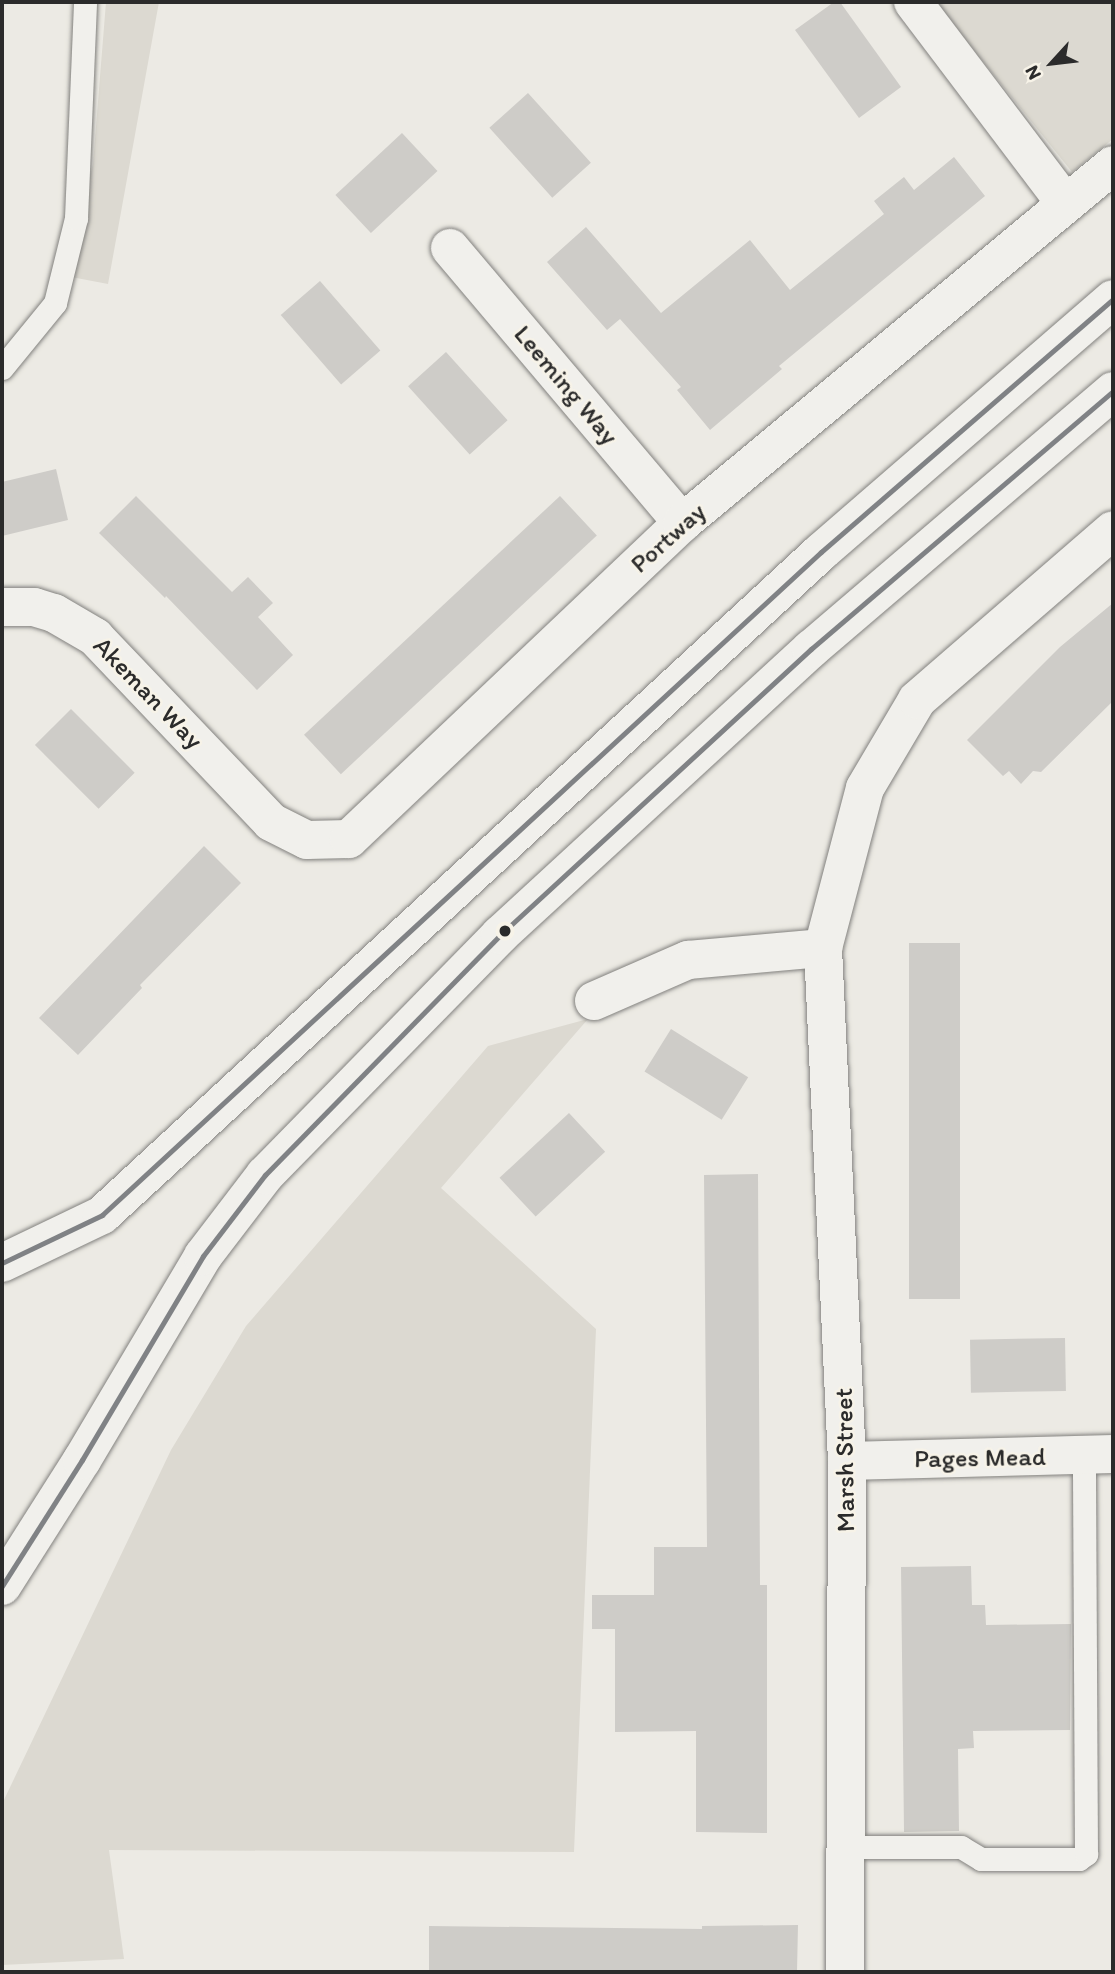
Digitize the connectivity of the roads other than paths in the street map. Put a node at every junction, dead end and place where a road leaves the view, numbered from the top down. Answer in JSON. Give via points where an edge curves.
{"nodes":[{"id":1,"x":85,"y":2,"type":"edge"},
{"id":2,"x":913,"y":2,"type":"edge"},
{"id":3,"x":1113,"y":165,"type":"edge"},
{"id":4,"x":1065,"y":203,"type":"junction"},
{"id":5,"x":450,"y":248,"type":"dead end"},
{"id":6,"x":1113,"y":299,"type":"edge"},
{"id":7,"x":2,"y":368,"type":"edge"},
{"id":8,"x":1113,"y":391,"type":"edge"},
{"id":9,"x":682,"y":523,"type":"junction"},
{"id":10,"x":1113,"y":530,"type":"edge"},
{"id":11,"x":2,"y":607,"type":"edge"},
{"id":12,"x":271,"y":822,"type":"joint"},
{"id":13,"x":824,"y":948,"type":"junction"},
{"id":14,"x":594,"y":1001,"type":"dead end"},
{"id":15,"x":2,"y":1263,"type":"edge"},
{"id":16,"x":1099,"y":1455,"type":"edge"},
{"id":17,"x":848,"y":1461,"type":"junction"},
{"id":18,"x":2,"y":1586,"type":"edge"},
{"id":19,"x":846,"y":1847,"type":"junction"},
{"id":20,"x":845,"y":1972,"type":"edge"}],
"edges":[{"from":1,"to":7,"type":"lane","via":[[76,218],[55,303]]},
{"from":2,"to":4,"type":"main road"},
{"from":3,"to":4,"type":"main road","name":"Portway"},
{"from":4,"to":9,"type":"main road","name":"Portway"},
{"from":5,"to":9,"type":"main road","name":"Leeming Way"},
{"from":6,"to":15,"type":"main road","via":[[821,552],[102,1215]]},
{"from":8,"to":18,"type":"main road","via":[[811,649],[500,935],[265,1175],[203,1256]]},
{"from":9,"to":12,"type":"main road","name":"Portway","via":[[349,839],[307,840]]},
{"from":10,"to":13,"type":"main road","via":[[917,700],[864,788]]},
{"from":11,"to":12,"type":"main road","name":"Akeman Way","via":[[34,607],[54,613],[95,637]]},
{"from":13,"to":14,"type":"main road","via":[[688,960]]},
{"from":13,"to":17,"type":"main road","name":"Marsh Street"},
{"from":16,"to":17,"type":"main road","name":"Pages Mead"},
{"from":16,"to":19,"type":"lane","via":[[1086,1854],[1079,1860],[981,1859],[961,1847]]},
{"from":17,"to":19,"type":"main road","name":"Marsh Street"},
{"from":19,"to":20,"type":"main road","name":"Marsh Street"}]}
